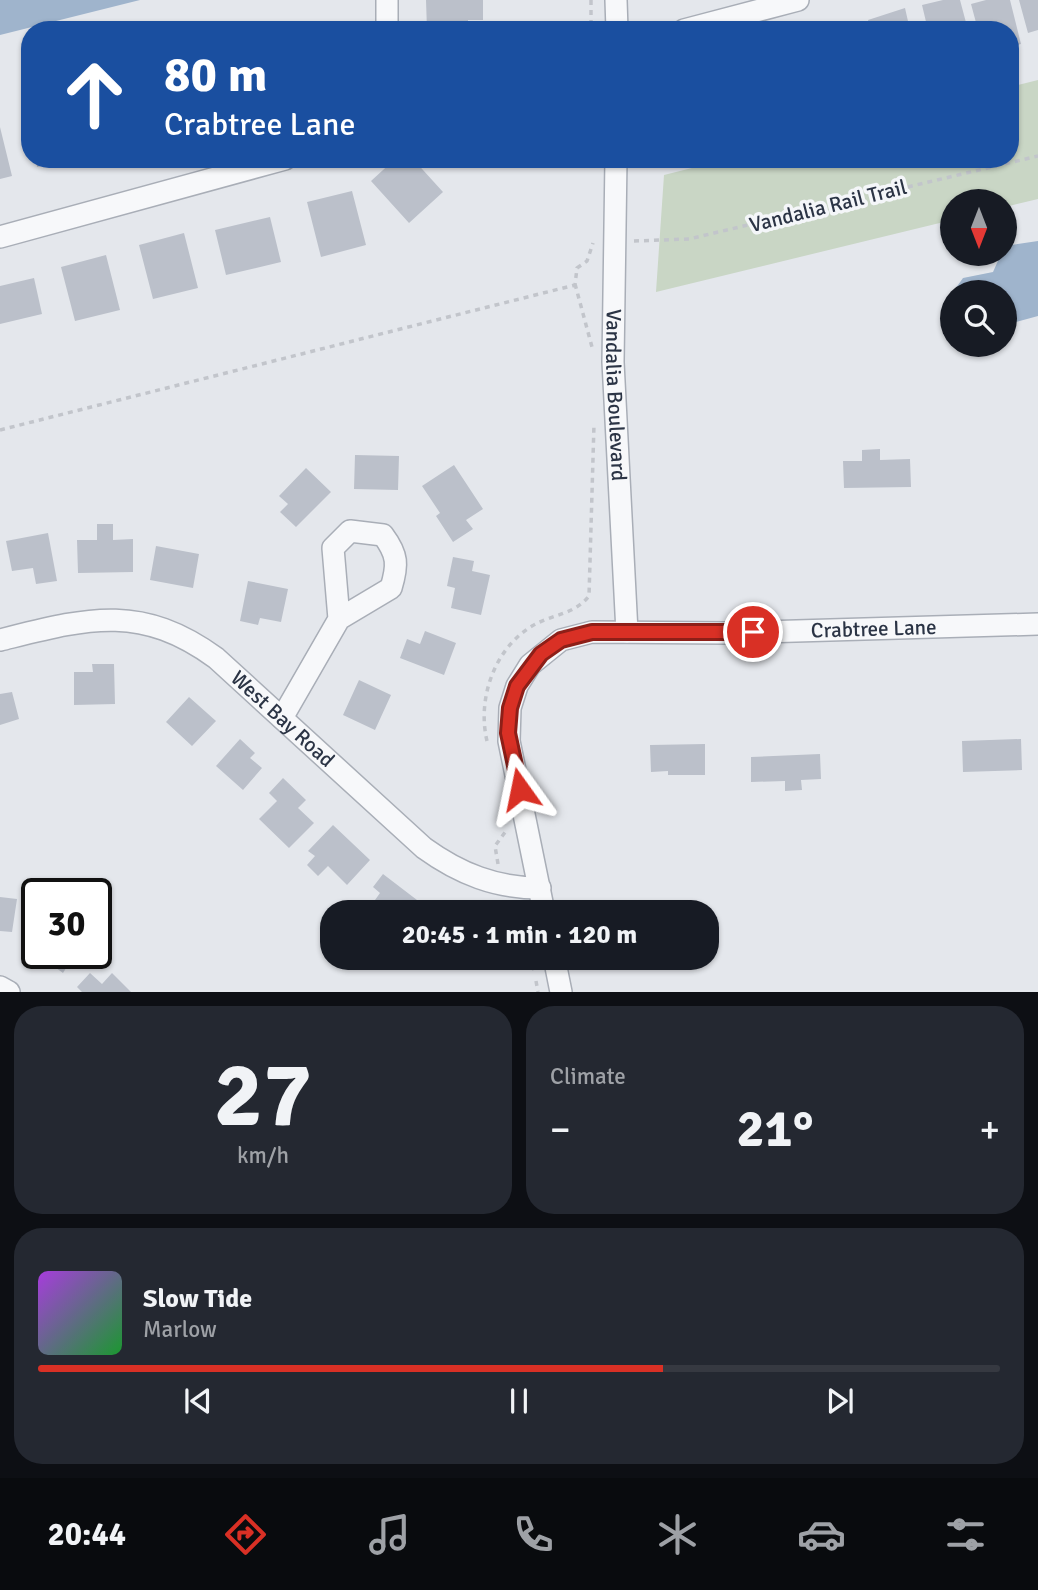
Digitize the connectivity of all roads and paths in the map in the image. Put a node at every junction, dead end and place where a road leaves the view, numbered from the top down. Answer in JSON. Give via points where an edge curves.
{"nodes":[{"id":1,"x":387,"y":0,"type":"edge"},
{"id":2,"x":590,"y":0,"type":"edge"},
{"id":3,"x":617,"y":0,"type":"edge"},
{"id":4,"x":798,"y":0,"type":"edge"},
{"id":5,"x":387,"y":21,"type":"edge"},
{"id":6,"x":591,"y":21,"type":"edge"},
{"id":7,"x":617,"y":21,"type":"edge"},
{"id":8,"x":718,"y":21,"type":"edge"},
{"id":9,"x":1038,"y":156,"type":"edge"},
{"id":10,"x":1019,"y":161,"type":"edge"},
{"id":11,"x":252,"y":168,"type":"edge"},
{"id":12,"x":615,"y":168,"type":"edge"},
{"id":13,"x":988,"y":168,"type":"edge"},
{"id":14,"x":0,"y":237,"type":"edge"},
{"id":15,"x":605,"y":241,"type":"junction"},
{"id":16,"x":575,"y":285,"type":"junction"},
{"id":17,"x":592,"y":350,"type":"dead end"},
{"id":18,"x":594,"y":418,"type":"dead end"},
{"id":19,"x":0,"y":430,"type":"edge"},
{"id":20,"x":339,"y":619,"type":"dead end"},
{"id":21,"x":1038,"y":624,"type":"edge"},
{"id":22,"x":626,"y":632,"type":"junction"},
{"id":23,"x":0,"y":640,"type":"edge"},
{"id":24,"x":282,"y":718,"type":"junction"},
{"id":25,"x":489,"y":749,"type":"dead end"},
{"id":26,"x":505,"y":822,"type":"dead end"},
{"id":27,"x":499,"y":884,"type":"junction"},
{"id":28,"x":540,"y":888,"type":"junction"},
{"id":29,"x":542,"y":900,"type":"edge"},
{"id":30,"x":534,"y":970,"type":"edge"},
{"id":31,"x":557,"y":970,"type":"edge"},
{"id":32,"x":0,"y":988,"type":"edge"},
{"id":33,"x":9,"y":992,"type":"edge"},
{"id":34,"x":538,"y":992,"type":"edge"},
{"id":35,"x":561,"y":992,"type":"edge"}],
"edges":[{"from":1,"to":5,"type":"street"},
{"from":2,"to":6,"type":"path"},
{"from":3,"to":7,"type":"street"},
{"from":4,"to":8,"type":"street"},
{"from":9,"to":10,"type":"path","name":"Vandalia Rail Trail"},
{"from":11,"to":14,"type":"street"},
{"from":12,"to":15,"type":"street","name":"Vandalia Boulevard"},
{"from":13,"to":15,"type":"path","name":"Vandalia Rail Trail","via":[[689,239]]},
{"from":15,"to":16,"type":"path","via":[[577,268]]},
{"from":15,"to":22,"type":"street","name":"Vandalia Boulevard"},
{"from":16,"to":17,"type":"path"},
{"from":16,"to":19,"type":"path"},
{"from":18,"to":25,"type":"path","via":[[589,596],[580,608],[533,626],[505,649],[487,689],[483,724]]},
{"from":20,"to":24,"type":"street"},
{"from":21,"to":22,"type":"street","name":"Crabtree Lane"},
{"from":22,"to":28,"type":"street","name":"Crabtree Lane","via":[[592,632],[561,640],[530,665],[517,686],[508,733]]},
{"from":23,"to":24,"type":"street","name":"West Bay Road","via":[[79,620],[137,620],[192,641]]},
{"from":24,"to":27,"type":"street","name":"West Bay Road","via":[[424,848],[472,877]]},
{"from":26,"to":27,"type":"path","via":[[506,833],[495,846]]},
{"from":27,"to":28,"type":"street","name":"West Bay Road"},
{"from":28,"to":29,"type":"street","name":"Crabtree Lane"},
{"from":30,"to":34,"type":"path"},
{"from":31,"to":35,"type":"street"},
{"from":32,"to":33,"type":"street"}]}
